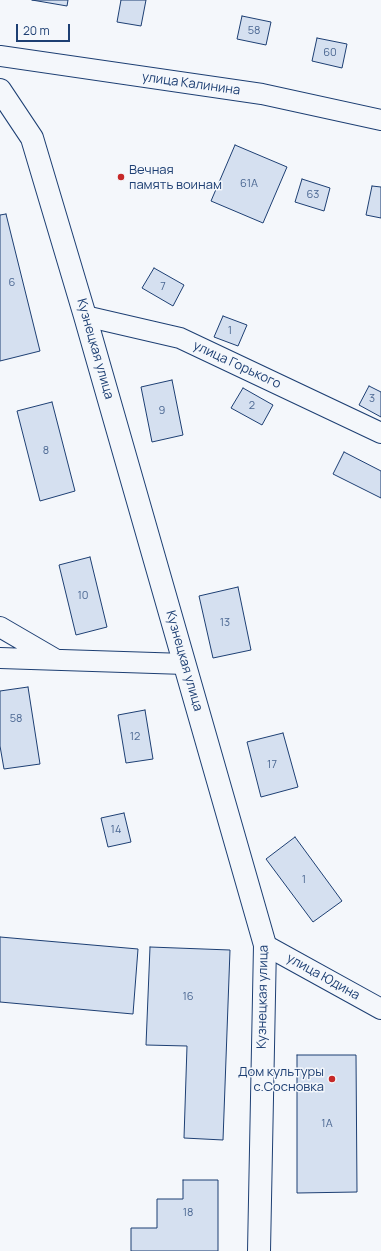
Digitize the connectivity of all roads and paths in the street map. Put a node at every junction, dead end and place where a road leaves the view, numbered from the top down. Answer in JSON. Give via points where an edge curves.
{"nodes":[{"id":1,"x":0,"y":56,"type":"edge"},
{"id":2,"x":0,"y":90,"type":"edge"},
{"id":3,"x":381,"y":120,"type":"edge"},
{"id":4,"x":85,"y":316,"type":"junction"},
{"id":5,"x":381,"y":433,"type":"edge"},
{"id":6,"x":0,"y":627,"type":"edge"},
{"id":7,"x":0,"y":658,"type":"edge"},
{"id":8,"x":56,"y":660,"type":"junction"},
{"id":9,"x":185,"y":664,"type":"junction"},
{"id":10,"x":266,"y":945,"type":"junction"},
{"id":11,"x":381,"y":1009,"type":"edge"},
{"id":12,"x":259,"y":1251,"type":"edge"}],
"edges":[{"from":1,"to":3,"type":"street","name":"улица Калинина","via":[[262,94]]},
{"from":2,"to":4,"type":"main road","name":"Кузнецкая улица","via":[[32,138]]},
{"from":4,"to":5,"type":"street","name":"улица Горького","via":[[180,338]]},
{"from":4,"to":9,"type":"main road","name":"Кузнецкая улица"},
{"from":6,"to":8,"type":"street"},
{"from":7,"to":8,"type":"street"},
{"from":8,"to":9,"type":"street"},
{"from":9,"to":10,"type":"main road","name":"Кузнецкая улица"},
{"from":10,"to":11,"type":"street","name":"улица Юдина"},
{"from":10,"to":12,"type":"main road","name":"Кузнецкая улица"}]}
